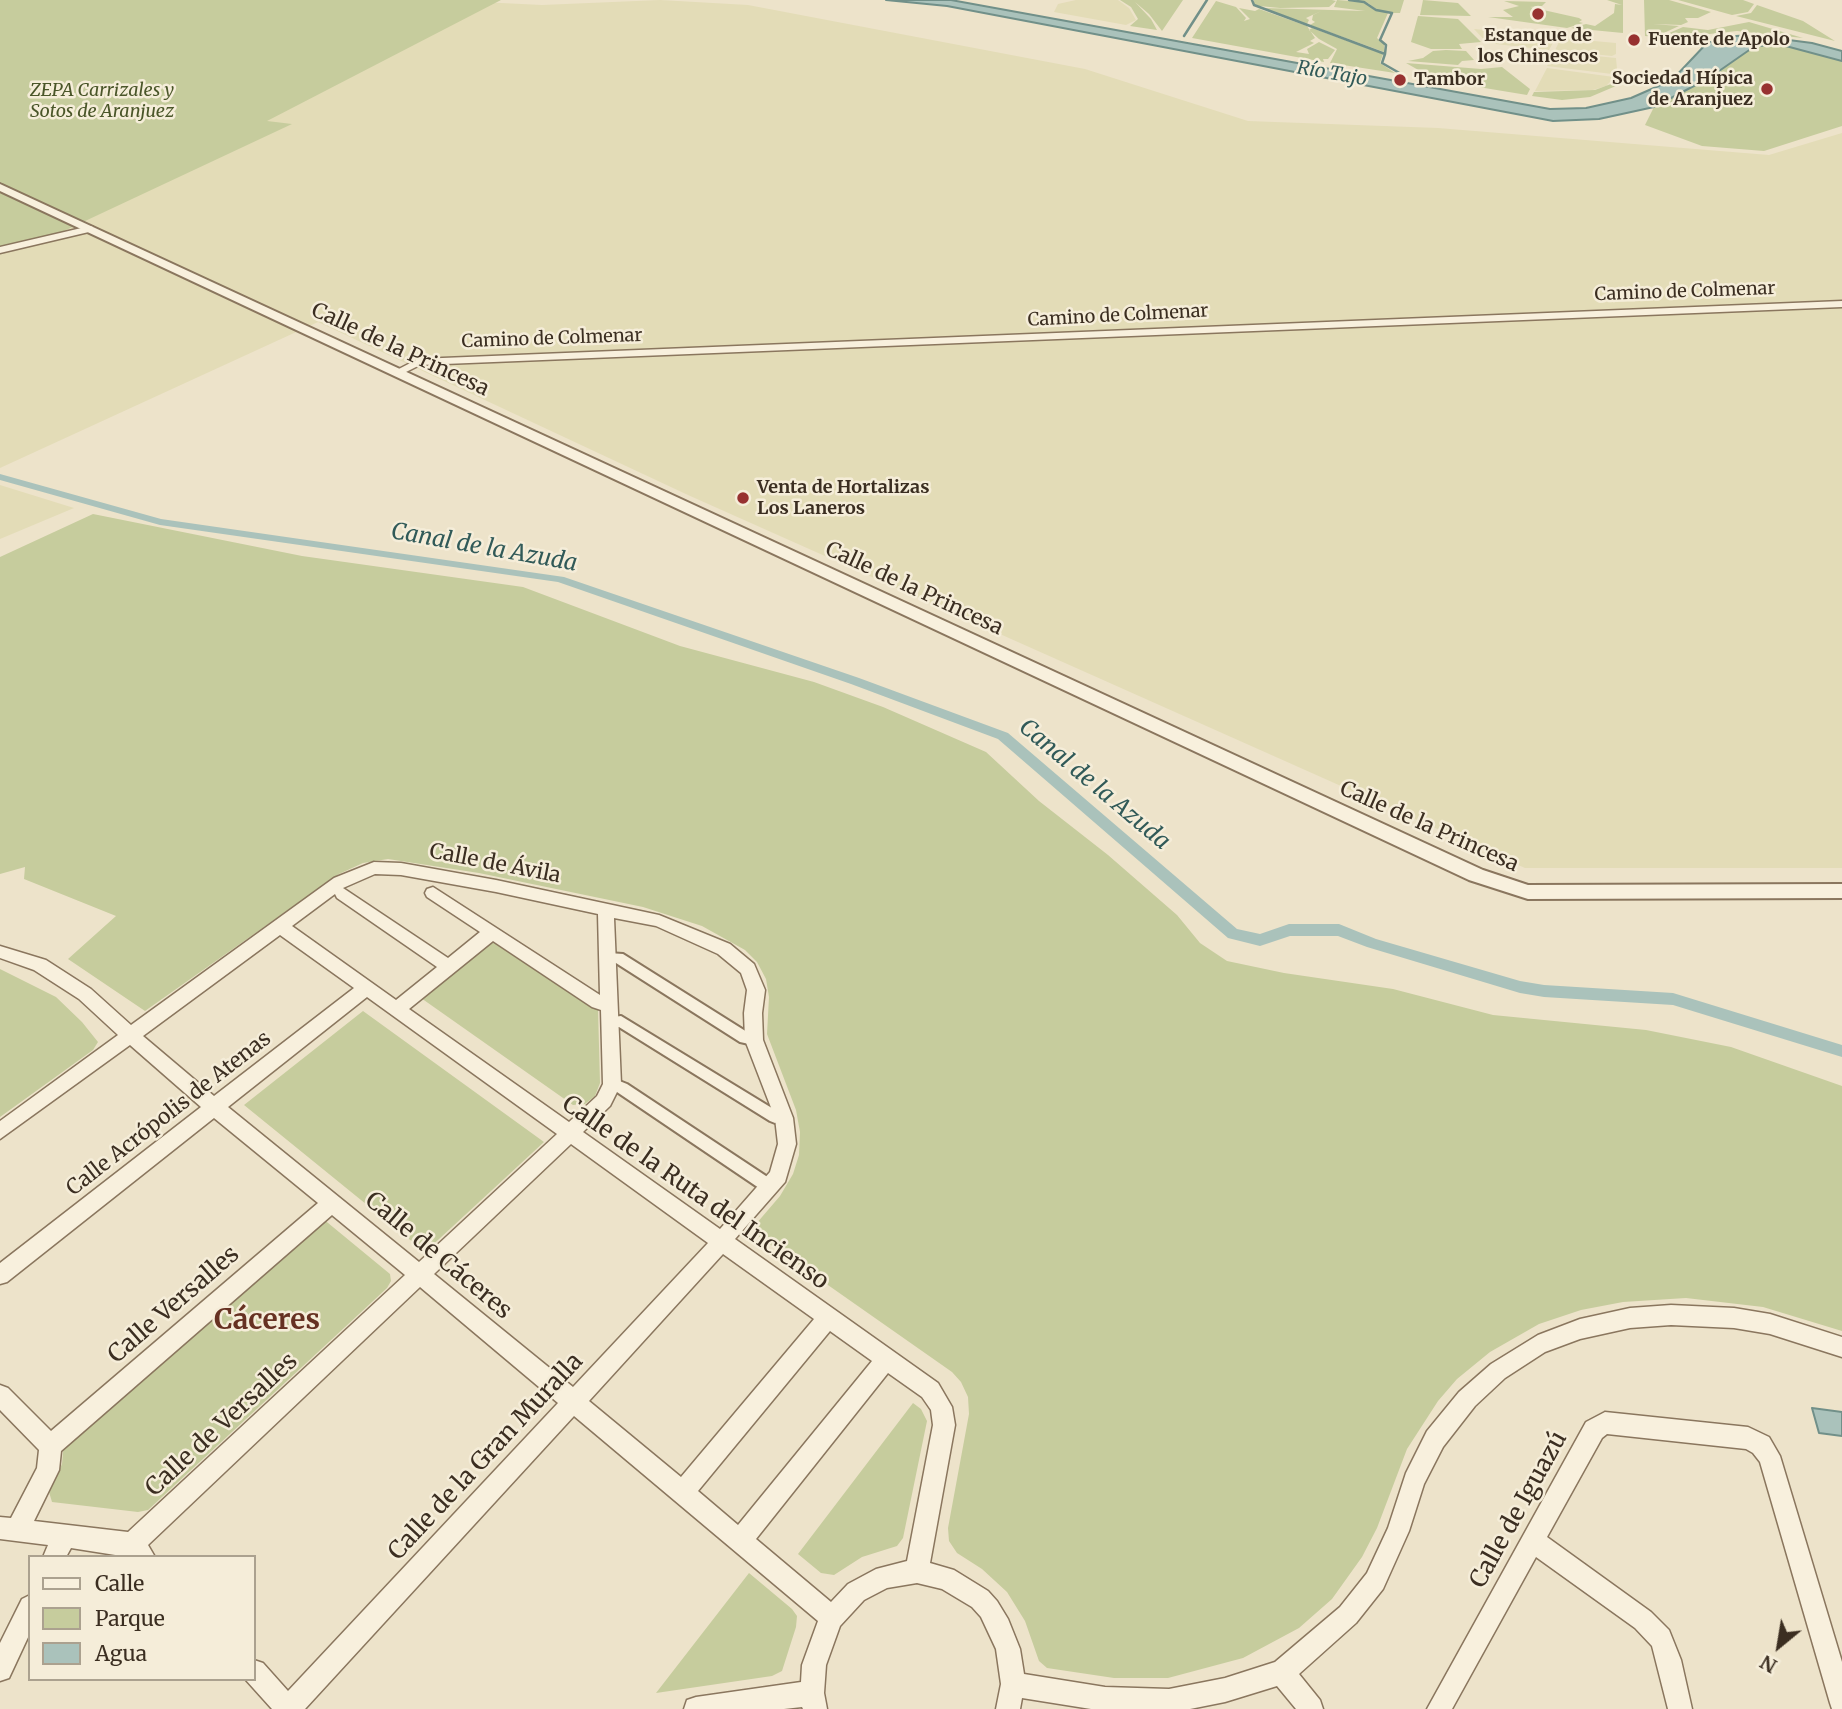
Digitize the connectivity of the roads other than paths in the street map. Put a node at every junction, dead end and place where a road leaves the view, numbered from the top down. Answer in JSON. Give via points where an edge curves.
{"nodes":[{"id":1,"x":0,"y":187,"type":"edge"},
{"id":2,"x":90,"y":229,"type":"junction"},
{"id":3,"x":0,"y":250,"type":"edge"},
{"id":4,"x":1842,"y":304,"type":"edge"},
{"id":5,"x":398,"y":372,"type":"junction"},
{"id":6,"x":1842,"y":891,"type":"edge"},
{"id":7,"x":433,"y":893,"type":"dead end"},
{"id":8,"x":343,"y":894,"type":"dead end"},
{"id":9,"x":606,"y":910,"type":"junction"},
{"id":10,"x":280,"y":926,"type":"junction"},
{"id":11,"x":492,"y":932,"type":"junction"},
{"id":12,"x":0,"y":952,"type":"edge"},
{"id":13,"x":608,"y":958,"type":"junction"},
{"id":14,"x":449,"y":967,"type":"junction"},
{"id":15,"x":366,"y":988,"type":"junction"},
{"id":16,"x":397,"y":1009,"type":"junction"},
{"id":17,"x":610,"y":1014,"type":"junction"},
{"id":18,"x":130,"y":1037,"type":"junction"},
{"id":19,"x":749,"y":1038,"type":"dead end"},
{"id":20,"x":612,"y":1084,"type":"junction"},
{"id":21,"x":214,"y":1108,"type":"junction"},
{"id":22,"x":775,"y":1118,"type":"dead end"},
{"id":23,"x":0,"y":1131,"type":"edge"},
{"id":24,"x":570,"y":1134,"type":"junction"},
{"id":25,"x":764,"y":1183,"type":"dead end"},
{"id":26,"x":332,"y":1203,"type":"junction"},
{"id":27,"x":722,"y":1242,"type":"junction"},
{"id":28,"x":0,"y":1275,"type":"edge"},
{"id":29,"x":420,"y":1275,"type":"junction"},
{"id":30,"x":829,"y":1317,"type":"junction"},
{"id":31,"x":1842,"y":1347,"type":"edge"},
{"id":32,"x":887,"y":1358,"type":"junction"},
{"id":33,"x":0,"y":1395,"type":"edge"},
{"id":34,"x":573,"y":1401,"type":"junction"},
{"id":35,"x":50,"y":1446,"type":"junction"},
{"id":36,"x":683,"y":1492,"type":"junction"},
{"id":37,"x":8,"y":1529,"type":"edge"},
{"id":38,"x":1532,"y":1540,"type":"junction"},
{"id":39,"x":741,"y":1541,"type":"junction"},
{"id":40,"x":59,"y":1547,"type":"edge"},
{"id":41,"x":138,"y":1550,"type":"edge"},
{"id":42,"x":917,"y":1572,"type":"junction"},
{"id":43,"x":28,"y":1611,"type":"edge"},
{"id":44,"x":832,"y":1618,"type":"junction"},
{"id":45,"x":0,"y":1669,"type":"edge"},
{"id":46,"x":1282,"y":1672,"type":"junction"},
{"id":47,"x":256,"y":1674,"type":"edge"},
{"id":48,"x":1013,"y":1684,"type":"junction"},
{"id":49,"x":814,"y":1701,"type":"edge"},
{"id":50,"x":1842,"y":1703,"type":"edge"},
{"id":51,"x":288,"y":1709,"type":"edge"},
{"id":52,"x":696,"y":1709,"type":"edge"},
{"id":53,"x":1008,"y":1709,"type":"edge"},
{"id":54,"x":1311,"y":1709,"type":"edge"},
{"id":55,"x":1439,"y":1709,"type":"edge"},
{"id":56,"x":1680,"y":1709,"type":"edge"}],
"edges":[{"from":1,"to":2,"type":"street","name":"Calle de la Princesa"},
{"from":2,"to":3,"type":"street"},
{"from":2,"to":5,"type":"street","name":"Calle de la Princesa"},
{"from":4,"to":5,"type":"street","name":"Camino de Colmenar","via":[[418,362]]},
{"from":5,"to":6,"type":"street","name":"Calle de la Princesa","via":[[1476,875],[1528,892]]},
{"from":7,"to":11,"type":"street"},
{"from":8,"to":14,"type":"street"},
{"from":9,"to":10,"type":"street","name":"Calle de Ávila","via":[[385,867],[350,876]]},
{"from":9,"to":13,"type":"street"},
{"from":9,"to":27,"type":"street","name":"Calle de Ávila","via":[[659,921],[704,938],[736,958],[753,979],[754,1040],[780,1107],[787,1144],[778,1176]]},
{"from":10,"to":15,"type":"street","name":"Calle de la Ruta del Incienso"},
{"from":10,"to":18,"type":"street","name":"Calle de Ávila"},
{"from":11,"to":14,"type":"street"},
{"from":11,"to":17,"type":"street"},
{"from":12,"to":18,"type":"street","name":"Calle de Cáceres","via":[[40,965],[72,984]]},
{"from":13,"to":17,"type":"street"},
{"from":13,"to":19,"type":"street","via":[[618,958]]},
{"from":14,"to":16,"type":"street"},
{"from":15,"to":16,"type":"street","name":"Calle de la Ruta del Incienso"},
{"from":15,"to":21,"type":"street","name":"Calle Acrópolis de Atenas"},
{"from":16,"to":24,"type":"street","name":"Calle de la Ruta del Incienso"},
{"from":17,"to":20,"type":"street"},
{"from":17,"to":22,"type":"street"},
{"from":18,"to":21,"type":"street","name":"Calle de Cáceres"},
{"from":18,"to":23,"type":"street","name":"Calle de Ávila"},
{"from":20,"to":24,"type":"street","name":"Calle de Versalles","via":[[604,1101]]},
{"from":20,"to":25,"type":"street"},
{"from":21,"to":26,"type":"street","name":"Calle de Cáceres"},
{"from":21,"to":28,"type":"street","name":"Calle Acrópolis de Atenas"},
{"from":24,"to":27,"type":"street","name":"Calle de la Ruta del Incienso"},
{"from":24,"to":29,"type":"street","name":"Calle de Versalles"},
{"from":26,"to":29,"type":"street","name":"Calle de Cáceres"},
{"from":26,"to":35,"type":"street","name":"Calle Versalles"},
{"from":27,"to":30,"type":"street","name":"Calle de la Ruta del Incienso"},
{"from":27,"to":34,"type":"street","name":"Calle de la Gran Muralla"},
{"from":29,"to":34,"type":"street","name":"Calle de Cáceres"},
{"from":29,"to":41,"type":"street","name":"Calle de Versalles"},
{"from":30,"to":32,"type":"street","name":"Calle de la Ruta del Incienso"},
{"from":30,"to":36,"type":"street"},
{"from":31,"to":46,"type":"street","via":[[1770,1324],[1671,1315],[1580,1329],[1538,1345],[1498,1371],[1467,1399],[1435,1439],[1375,1581],[1349,1615]]},
{"from":32,"to":39,"type":"street"},
{"from":32,"to":42,"type":"street","name":"Calle de la Ruta del Incienso","via":[[930,1390],[941,1407],[943,1425]]},
{"from":33,"to":35,"type":"street"},
{"from":34,"to":36,"type":"street","name":"Calle de Cáceres"},
{"from":34,"to":51,"type":"street","name":"Calle de la Gran Muralla"},
{"from":35,"to":37,"type":"street","via":[[48,1471]]},
{"from":36,"to":39,"type":"street","name":"Calle de Cáceres"},
{"from":37,"to":40,"type":"street"},
{"from":38,"to":50,"type":"street","name":"Calle de Iguazú","via":[[1594,1430],[1605,1423],[1748,1438],[1769,1456]]},
{"from":38,"to":55,"type":"street","name":"Calle de Iguazú"},
{"from":38,"to":56,"type":"street","via":[[1643,1619],[1661,1638]]},
{"from":39,"to":44,"type":"street","name":"Calle de Cáceres"},
{"from":40,"to":41,"type":"street"},
{"from":42,"to":44,"type":"street","via":[[884,1577],[856,1591]]},
{"from":42,"to":48,"type":"street","via":[[946,1578],[989,1609],[1008,1649]]},
{"from":43,"to":45,"type":"street"},
{"from":44,"to":49,"type":"street","via":[[814,1665]]},
{"from":46,"to":48,"type":"street","via":[[1169,1701],[1105,1699]]},
{"from":46,"to":54,"type":"street"},
{"from":47,"to":51,"type":"street"},
{"from":48,"to":53,"type":"street"},
{"from":49,"to":52,"type":"street"}]}
